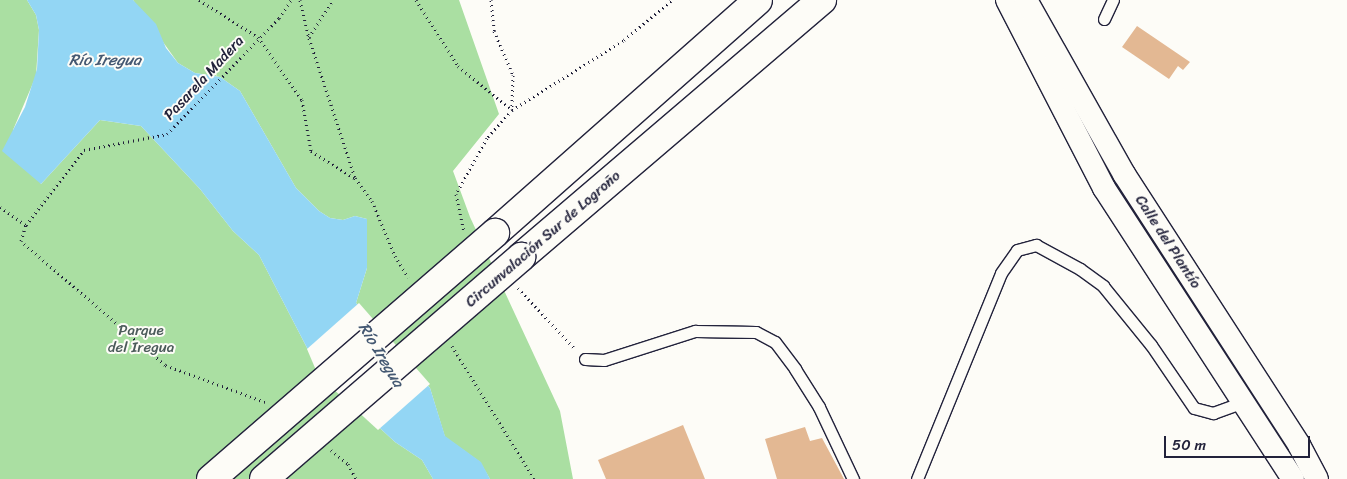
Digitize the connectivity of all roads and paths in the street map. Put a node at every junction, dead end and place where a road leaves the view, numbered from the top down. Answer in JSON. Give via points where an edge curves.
{"nodes":[{"id":1,"x":199,"y":0,"type":"edge"},
{"id":2,"x":291,"y":0,"type":"edge"},
{"id":3,"x":300,"y":0,"type":"edge"},
{"id":4,"x":333,"y":0,"type":"edge"},
{"id":5,"x":416,"y":0,"type":"edge"},
{"id":6,"x":491,"y":0,"type":"edge"},
{"id":7,"x":672,"y":0,"type":"edge"},
{"id":8,"x":744,"y":0,"type":"edge"},
{"id":9,"x":758,"y":0,"type":"edge"},
{"id":10,"x":1007,"y":0,"type":"edge"},
{"id":11,"x":1026,"y":0,"type":"edge"},
{"id":12,"x":1113,"y":0,"type":"edge"},
{"id":13,"x":819,"y":5,"type":"edge"},
{"id":14,"x":1104,"y":19,"type":"dead end"},
{"id":15,"x":258,"y":37,"type":"junction"},
{"id":16,"x":309,"y":38,"type":"junction"},
{"id":17,"x":512,"y":110,"type":"junction"},
{"id":18,"x":565,"y":168,"type":"junction"},
{"id":19,"x":355,"y":178,"type":"junction"},
{"id":20,"x":0,"y":207,"type":"edge"},
{"id":21,"x":26,"y":225,"type":"junction"},
{"id":22,"x":482,"y":235,"type":"junction"},
{"id":23,"x":516,"y":269,"type":"junction"},
{"id":24,"x":410,"y":280,"type":"dead end"},
{"id":25,"x":446,"y":338,"type":"dead end"},
{"id":26,"x":585,"y":359,"type":"joint"},
{"id":27,"x":1244,"y":402,"type":"junction"},
{"id":28,"x":270,"y":404,"type":"dead end"},
{"id":29,"x":325,"y":446,"type":"dead end"},
{"id":30,"x":211,"y":479,"type":"edge"},
{"id":31,"x":264,"y":479,"type":"edge"},
{"id":32,"x":356,"y":479,"type":"edge"},
{"id":33,"x":534,"y":479,"type":"edge"},
{"id":34,"x":853,"y":479,"type":"edge"},
{"id":35,"x":917,"y":479,"type":"edge"},
{"id":36,"x":1293,"y":479,"type":"edge"},
{"id":37,"x":1317,"y":479,"type":"edge"}],
"edges":[{"from":1,"to":15,"type":"path"},
{"from":2,"to":15,"type":"path","name":"Pasarela Madera","via":[[279,18]]},
{"from":3,"to":16,"type":"path"},
{"from":4,"to":16,"type":"path"},
{"from":5,"to":17,"type":"path","via":[[458,66]]},
{"from":6,"to":17,"type":"path","via":[[494,31],[513,75]]},
{"from":7,"to":17,"type":"path","via":[[624,40]]},
{"from":8,"to":18,"type":"highway"},
{"from":9,"to":18,"type":"highway"},
{"from":10,"to":27,"type":"street","name":"Calle del Plantío","via":[[1104,188]]},
{"from":11,"to":37,"type":"street","name":"Calle del Plantío","via":[[1124,174],[1299,445]]},
{"from":12,"to":14,"type":"lane"},
{"from":13,"to":23,"type":"highway","name":"Circunvalación Sur de Logroño"},
{"from":15,"to":19,"type":"path","via":[[302,100],[311,151]]},
{"from":15,"to":21,"type":"path","name":"Pasarela Madera","via":[[166,134],[84,150]]},
{"from":16,"to":19,"type":"path"},
{"from":17,"to":22,"type":"path","via":[[487,138],[456,194],[463,230]]},
{"from":18,"to":22,"type":"highway"},
{"from":19,"to":24,"type":"path","via":[[372,201],[395,256]]},
{"from":20,"to":21,"type":"path"},
{"from":21,"to":28,"type":"path","via":[[20,241],[165,365]]},
{"from":22,"to":30,"type":"highway","bridge":true},
{"from":23,"to":26,"type":"path"},
{"from":23,"to":31,"type":"highway","name":"Circunvalación Sur de Logroño","bridge":true},
{"from":25,"to":33,"type":"path"},
{"from":26,"to":34,"type":"lane","via":[[604,360],[695,331],[756,332],[775,342],[795,368],[819,407]]},
{"from":27,"to":35,"type":"lane","via":[[1212,413],[1194,408],[1151,345],[1103,286],[1036,245],[1017,250],[1000,273]]},
{"from":27,"to":36,"type":"street","name":"Calle del Plantío"},
{"from":29,"to":32,"type":"path","via":[[348,464]]}]}
